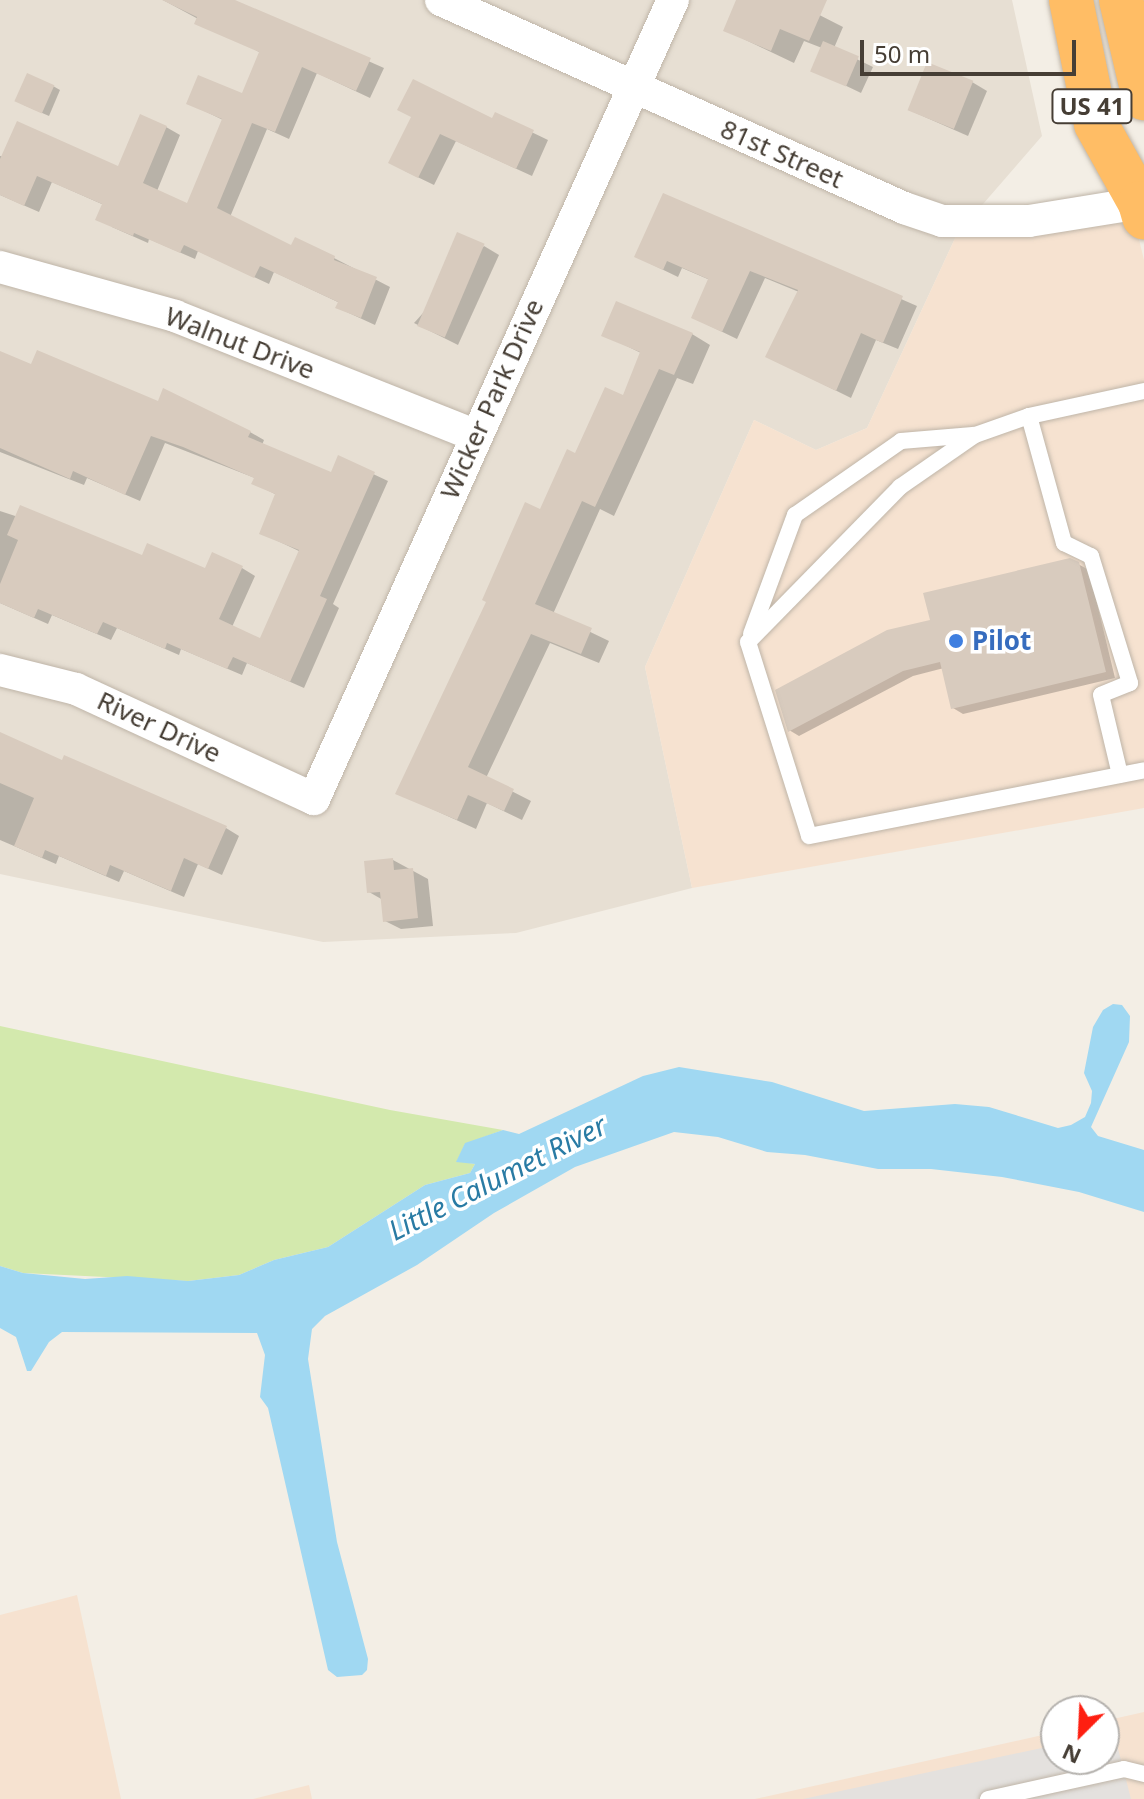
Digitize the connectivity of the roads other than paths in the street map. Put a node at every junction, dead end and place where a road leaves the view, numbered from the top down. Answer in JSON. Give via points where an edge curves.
{"nodes":[{"id":1,"x":441,"y":0,"type":"edge"},
{"id":2,"x":673,"y":0,"type":"edge"},
{"id":3,"x":1071,"y":0,"type":"edge"},
{"id":4,"x":1121,"y":0,"type":"edge"},
{"id":5,"x":633,"y":88,"type":"junction"},
{"id":6,"x":1144,"y":98,"type":"edge"},
{"id":7,"x":1144,"y":157,"type":"edge"},
{"id":8,"x":1142,"y":210,"type":"edge"},
{"id":9,"x":0,"y":267,"type":"edge"},
{"id":10,"x":1144,"y":391,"type":"edge"},
{"id":11,"x":1029,"y":416,"type":"junction"},
{"id":12,"x":474,"y":435,"type":"junction"},
{"id":13,"x":975,"y":435,"type":"junction"},
{"id":14,"x":748,"y":642,"type":"junction"},
{"id":15,"x":0,"y":670,"type":"edge"},
{"id":16,"x":1144,"y":770,"type":"edge"},
{"id":17,"x":1120,"y":775,"type":"junction"},
{"id":18,"x":314,"y":799,"type":"joint"},
{"id":19,"x":1144,"y":1774,"type":"edge"},
{"id":20,"x":988,"y":1799,"type":"edge"}],
"edges":[{"from":1,"to":5,"type":"street","name":"81st Street"},
{"from":2,"to":5,"type":"street","name":"Wicker Park Drive"},
{"from":3,"to":8,"type":"highway","number":"US 41","via":[[1096,124]]},
{"from":4,"to":6,"type":"highway","number":"US 41"},
{"from":5,"to":8,"type":"street","name":"81st Street","via":[[942,221],[1029,221]]},
{"from":5,"to":12,"type":"street","name":"Wicker Park Drive"},
{"from":7,"to":8,"type":"highway","number":"US 41"},
{"from":9,"to":12,"type":"street","name":"Walnut Drive","via":[[175,316]]},
{"from":10,"to":11,"type":"lane"},
{"from":11,"to":13,"type":"lane"},
{"from":11,"to":17,"type":"lane","via":[[1064,543],[1091,556],[1130,683],[1101,695]]},
{"from":12,"to":18,"type":"street","name":"Wicker Park Drive"},
{"from":13,"to":14,"type":"lane","via":[[900,487]]},
{"from":13,"to":14,"type":"lane","via":[[901,441],[795,515]]},
{"from":14,"to":17,"type":"lane","via":[[809,836]]},
{"from":15,"to":18,"type":"street","name":"River Drive","via":[[76,689]]},
{"from":16,"to":17,"type":"lane"},
{"from":19,"to":20,"type":"lane","via":[[1124,1769]]}]}
